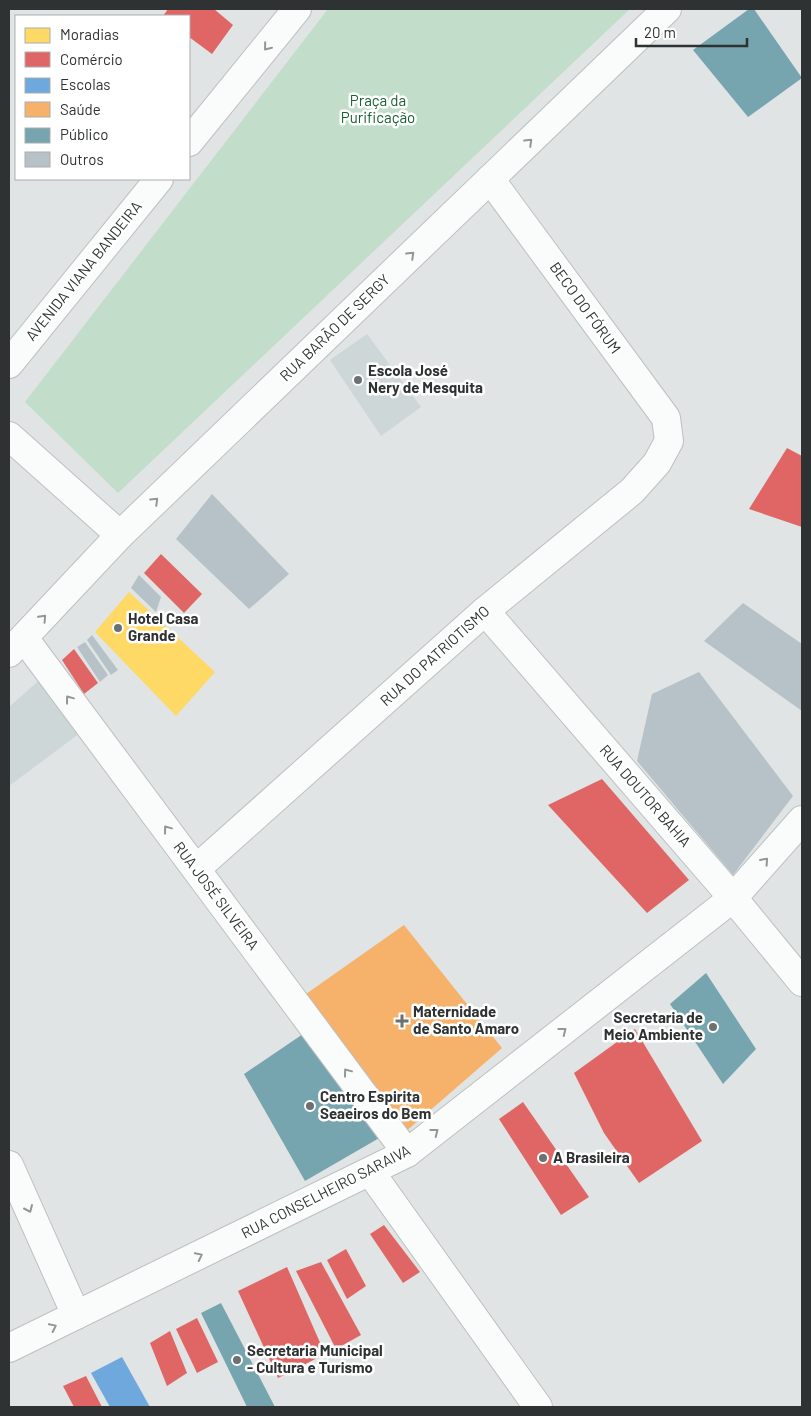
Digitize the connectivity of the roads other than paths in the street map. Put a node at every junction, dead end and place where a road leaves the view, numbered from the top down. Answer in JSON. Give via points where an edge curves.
{"nodes":[{"id":1,"x":297,"y":9,"type":"edge"},
{"id":2,"x":667,"y":9,"type":"edge"},
{"id":3,"x":190,"y":141,"type":"edge"},
{"id":4,"x":490,"y":179,"type":"junction"},
{"id":5,"x":158,"y":180,"type":"edge"},
{"id":6,"x":9,"y":364,"type":"edge"},
{"id":7,"x":9,"y":436,"type":"edge"},
{"id":8,"x":669,"y":441,"type":"joint"},
{"id":9,"x":120,"y":535,"type":"junction"},
{"id":10,"x":485,"y":611,"type":"junction"},
{"id":11,"x":16,"y":645,"type":"edge"},
{"id":12,"x":802,"y":820,"type":"edge"},
{"id":13,"x":196,"y":869,"type":"junction"},
{"id":14,"x":733,"y":898,"type":"junction"},
{"id":15,"x":802,"y":982,"type":"edge"},
{"id":16,"x":407,"y":1154,"type":"junction"},
{"id":17,"x":9,"y":1165,"type":"edge"},
{"id":18,"x":371,"y":1173,"type":"junction"},
{"id":19,"x":76,"y":1315,"type":"junction"},
{"id":20,"x":9,"y":1348,"type":"edge"},
{"id":21,"x":538,"y":1407,"type":"edge"}],
"edges":[{"from":1,"to":3,"type":"street","one_way":true},
{"from":4,"to":2,"type":"street","name":"RUA BARÃO DE SERGY","one_way":true},
{"from":4,"to":8,"type":"street","name":"BECO DO FÓRUM","via":[[666,418]]},
{"from":9,"to":4,"type":"street","name":"RUA BARÃO DE SERGY","one_way":true},
{"from":5,"to":6,"type":"street","name":"AVENIDA VIANA BANDEIRA"},
{"from":7,"to":9,"type":"street"},
{"from":8,"to":10,"type":"street","name":"RUA DO PATRIOTISMO","via":[[657,463],[632,491]]},
{"from":11,"to":9,"type":"street","name":"RUA BARÃO DE SERGY","one_way":true},
{"from":10,"to":13,"type":"street","name":"RUA DO PATRIOTISMO"},
{"from":10,"to":14,"type":"street","name":"RUA DOUTOR BAHIA"},
{"from":13,"to":11,"type":"street","name":"RUA JOSÉ SILVEIRA","one_way":true},
{"from":14,"to":12,"type":"street","name":"RUA CONSELHEIRO SARAIVA","one_way":true},
{"from":16,"to":13,"type":"street","name":"RUA JOSÉ SILVEIRA","one_way":true},
{"from":14,"to":15,"type":"street","name":"RUA DOUTOR BAHIA"},
{"from":16,"to":14,"type":"street","name":"RUA CONSELHEIRO SARAIVA","one_way":true},
{"from":16,"to":18,"type":"street","name":"RUA CONSELHEIRO SARAIVA"},
{"from":17,"to":19,"type":"street","one_way":true},
{"from":19,"to":18,"type":"street","name":"RUA CONSELHEIRO SARAIVA","one_way":true},
{"from":18,"to":21,"type":"street"},
{"from":20,"to":19,"type":"street","name":"RUA CONSELHEIRO SARAIVA","one_way":true}]}
